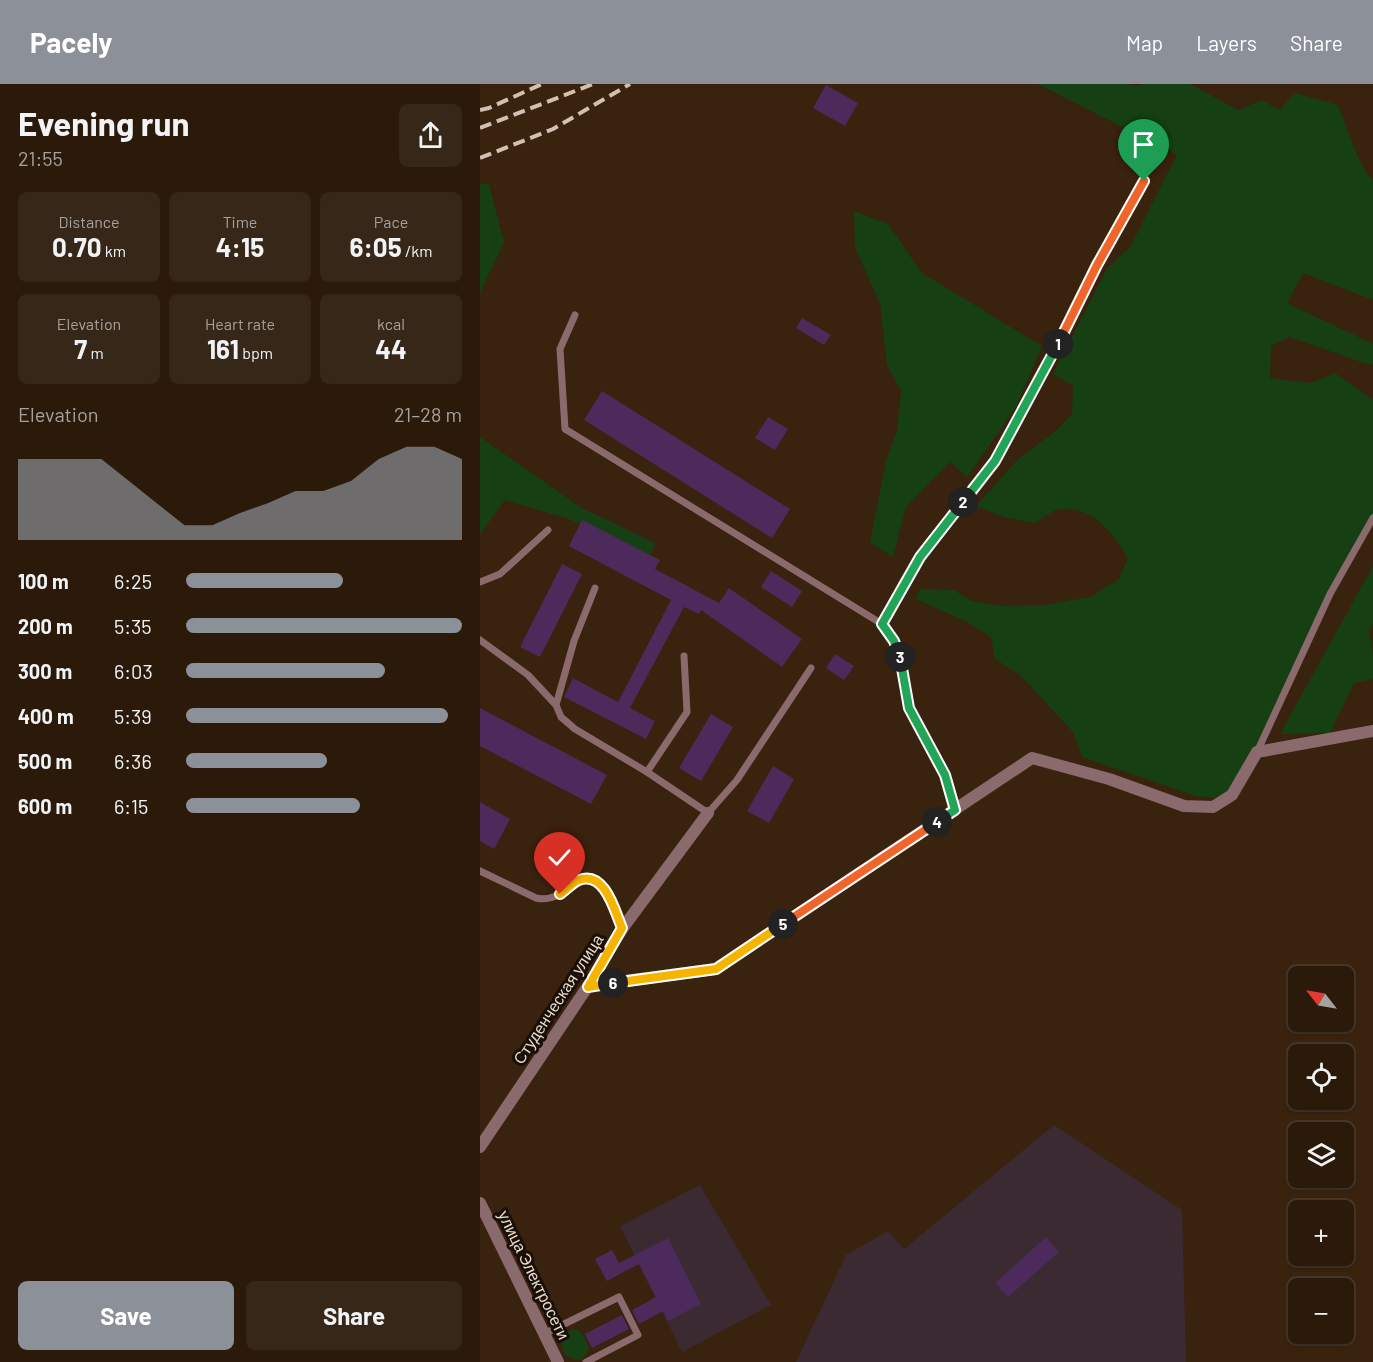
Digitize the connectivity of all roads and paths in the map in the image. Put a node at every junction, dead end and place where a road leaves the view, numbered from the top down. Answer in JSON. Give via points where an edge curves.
{"nodes":[{"id":1,"x":1144,"y":181,"type":"dead end"},
{"id":2,"x":575,"y":315,"type":"dead end"},
{"id":3,"x":1373,"y":518,"type":"edge"},
{"id":4,"x":548,"y":530,"type":"dead end"},
{"id":5,"x":480,"y":582,"type":"edge"},
{"id":6,"x":595,"y":588,"type":"dead end"},
{"id":7,"x":882,"y":624,"type":"junction"},
{"id":8,"x":480,"y":640,"type":"edge"},
{"id":9,"x":684,"y":656,"type":"dead end"},
{"id":10,"x":811,"y":668,"type":"dead end"},
{"id":11,"x":556,"y":705,"type":"junction"},
{"id":12,"x":1373,"y":731,"type":"edge"},
{"id":13,"x":1257,"y":752,"type":"junction"},
{"id":14,"x":647,"y":772,"type":"junction"},
{"id":15,"x":955,"y":810,"type":"junction"},
{"id":16,"x":708,"y":813,"type":"junction"},
{"id":17,"x":480,"y":871,"type":"edge"},
{"id":18,"x":622,"y":928,"type":"junction"},
{"id":19,"x":588,"y":987,"type":"junction"},
{"id":20,"x":480,"y":1147,"type":"edge"},
{"id":21,"x":480,"y":1203,"type":"edge"},
{"id":22,"x":544,"y":1334,"type":"junction"},
{"id":23,"x":558,"y":1362,"type":"edge"},
{"id":24,"x":586,"y":1362,"type":"edge"}],
"edges":[{"from":1,"to":7,"type":"lane","via":[[995,461],[920,557]]},
{"from":2,"to":7,"type":"lane","via":[[560,349],[565,429]]},
{"from":3,"to":13,"type":"lane","via":[[1330,594]]},
{"from":4,"to":5,"type":"lane","via":[[500,574]]},
{"from":6,"to":11,"type":"lane","via":[[574,641]]},
{"from":7,"to":15,"type":"lane","via":[[901,659],[909,708],[945,775]]},
{"from":8,"to":11,"type":"lane","via":[[528,675]]},
{"from":9,"to":14,"type":"lane","via":[[687,712]]},
{"from":10,"to":16,"type":"lane","via":[[737,780]]},
{"from":11,"to":14,"type":"lane","via":[[561,717],[575,729]]},
{"from":12,"to":13,"type":"street"},
{"from":13,"to":15,"type":"street","via":[[1232,795],[1213,807],[1184,806],[1109,778],[1032,758]]},
{"from":14,"to":16,"type":"lane"},
{"from":15,"to":19,"type":"street","via":[[716,969]]},
{"from":16,"to":18,"type":"street","name":"Студенческая улица"},
{"from":17,"to":18,"type":"lane","via":[[546,900],[580,879],[593,880],[606,891]]},
{"from":18,"to":19,"type":"street","name":"Студенческая улица"},
{"from":19,"to":20,"type":"street","name":"Студенческая улица"},
{"from":21,"to":22,"type":"street","name":"улица Электросети"},
{"from":22,"to":23,"type":"street","name":"улица Электросети"},
{"from":22,"to":24,"type":"lane","via":[[620,1297],[638,1335]]}]}
